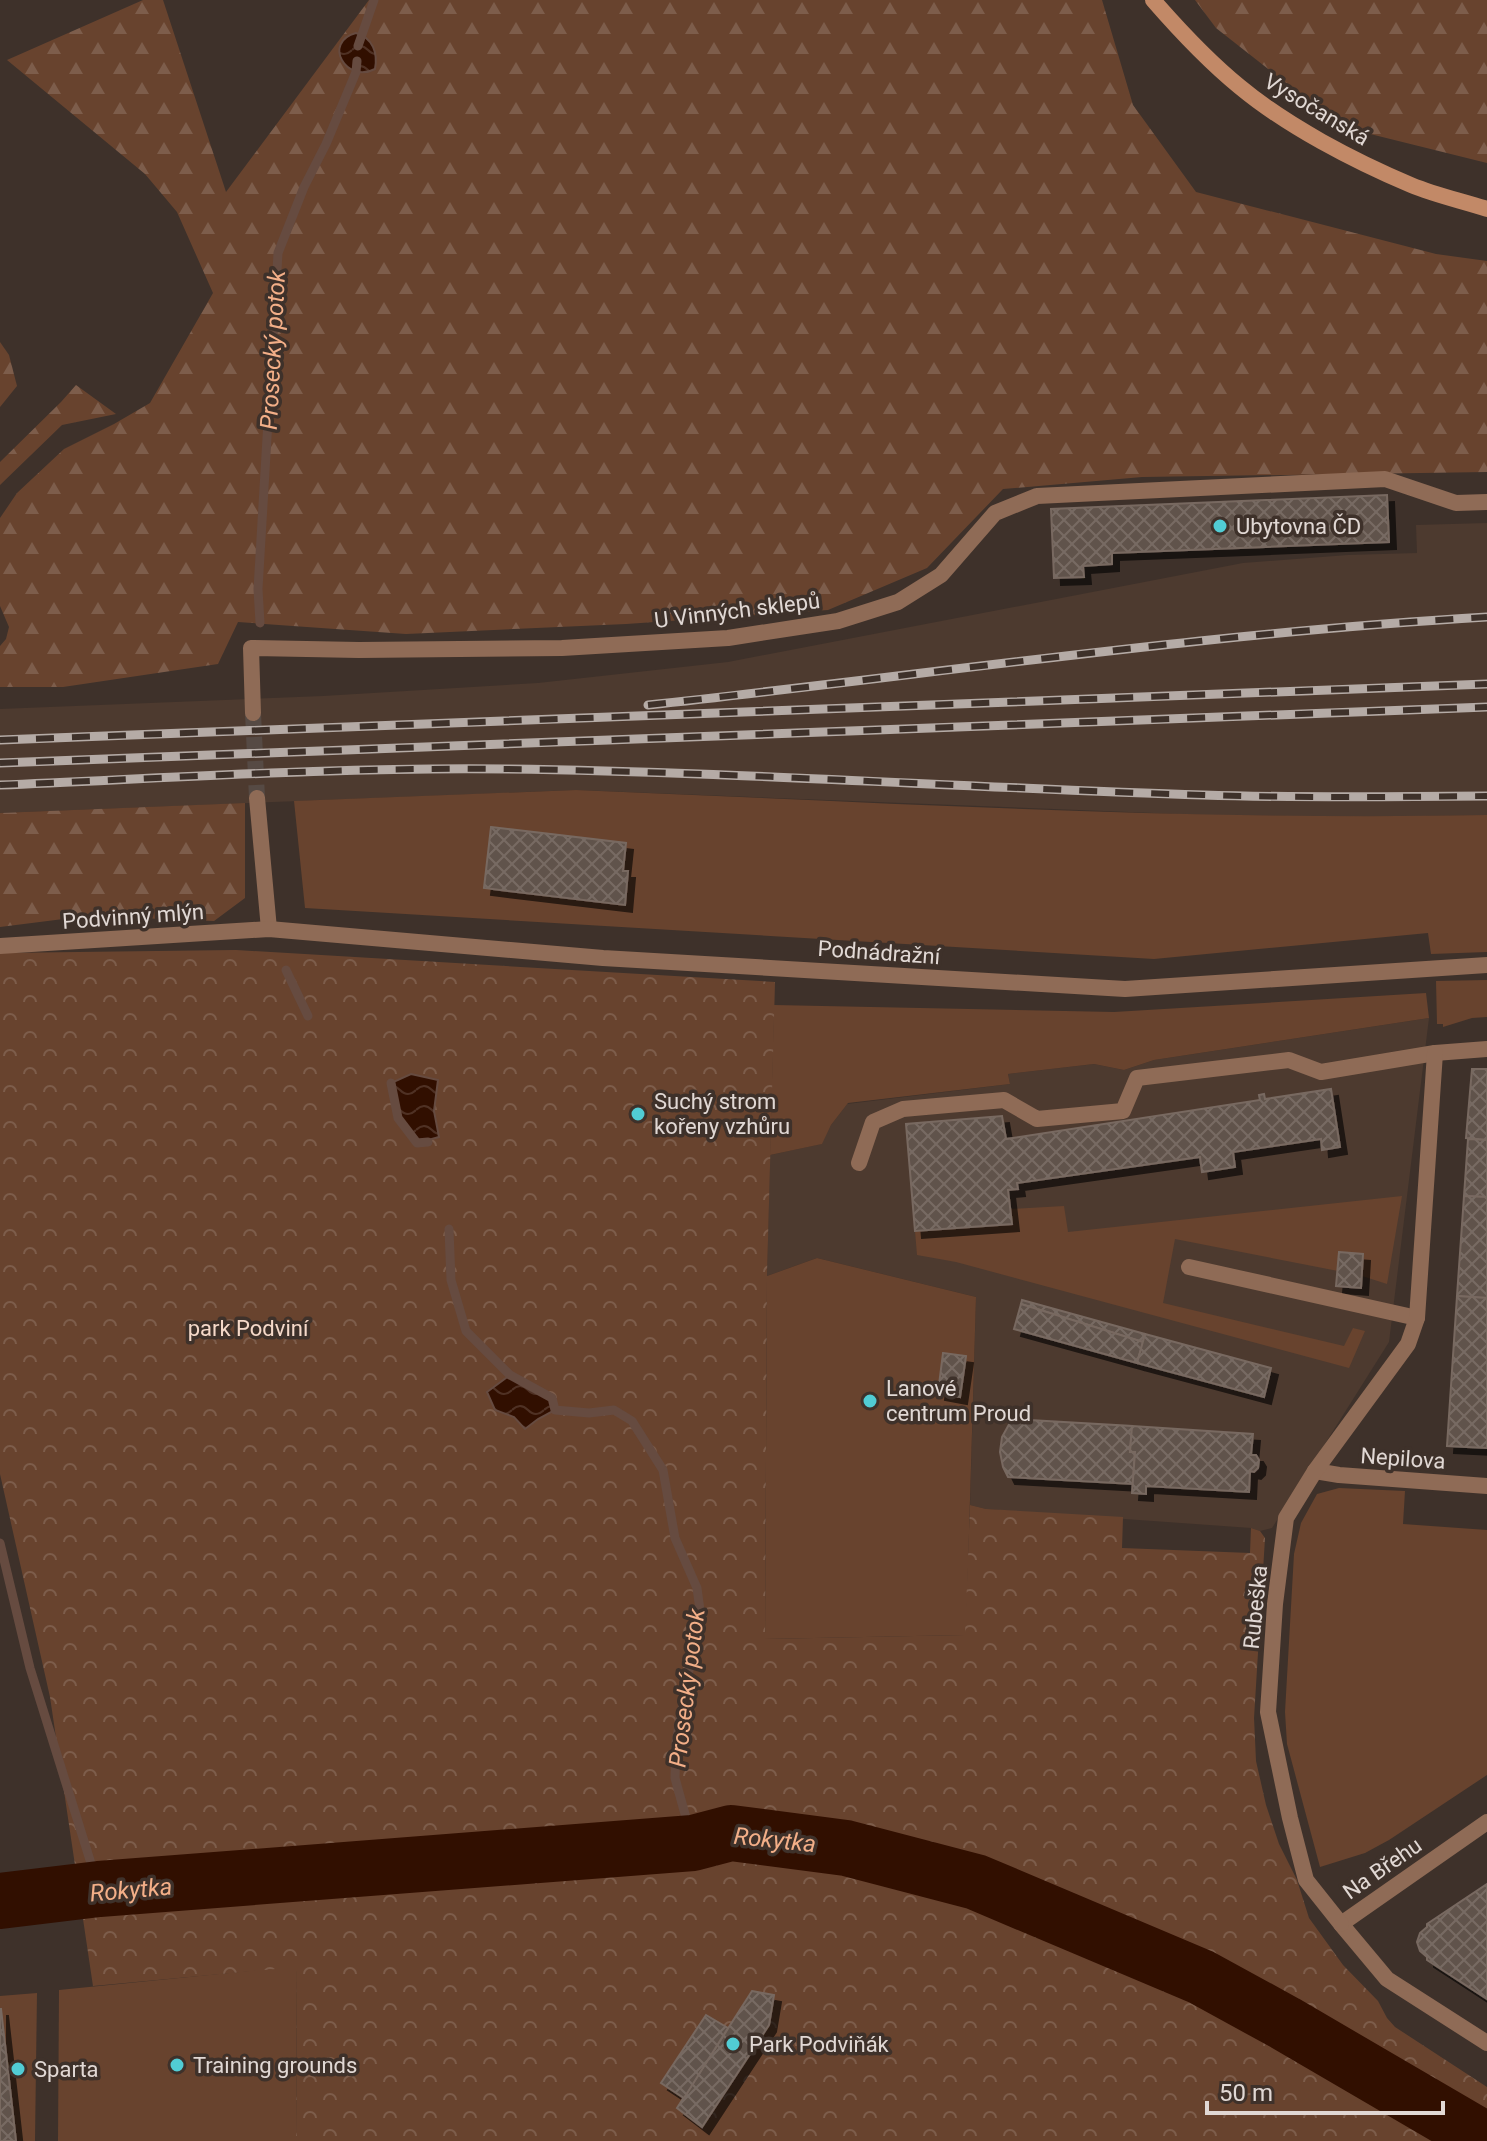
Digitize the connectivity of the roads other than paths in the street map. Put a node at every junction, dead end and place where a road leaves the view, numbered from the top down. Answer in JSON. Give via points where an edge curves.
{"nodes":[{"id":1,"x":1153,"y":0,"type":"edge"},
{"id":2,"x":1487,"y":209,"type":"edge"},
{"id":3,"x":1487,"y":502,"type":"edge"},
{"id":4,"x":253,"y":713,"type":"tunnel mouth"},
{"id":5,"x":257,"y":798,"type":"tunnel mouth"},
{"id":6,"x":269,"y":929,"type":"junction"},
{"id":7,"x":0,"y":946,"type":"edge"},
{"id":8,"x":1487,"y":965,"type":"edge"},
{"id":9,"x":1487,"y":1049,"type":"edge"},
{"id":10,"x":1435,"y":1053,"type":"junction"},
{"id":11,"x":859,"y":1163,"type":"dead end"},
{"id":12,"x":1189,"y":1267,"type":"dead end"},
{"id":13,"x":1417,"y":1318,"type":"junction"},
{"id":14,"x":1315,"y":1471,"type":"junction"},
{"id":15,"x":1487,"y":1486,"type":"edge"},
{"id":16,"x":1487,"y":1822,"type":"edge"},
{"id":17,"x":1341,"y":1924,"type":"junction"},
{"id":18,"x":1487,"y":2043,"type":"edge"}],
"edges":[{"from":1,"to":2,"type":"main road","name":"Vysočanská","via":[[1241,88],[1299,128],[1412,186]]},
{"from":3,"to":4,"type":"street","name":"U Vinných sklepů","via":[[1456,503],[1385,479],[1037,496],[995,513],[941,575],[898,602],[838,621],[728,638],[562,648],[251,648]]},
{"from":5,"to":6,"type":"street"},
{"from":6,"to":7,"type":"street","name":"Podvinný mlýn"},
{"from":6,"to":8,"type":"street","name":"Podnádražní","via":[[603,958],[1125,989]]},
{"from":9,"to":10,"type":"street"},
{"from":10,"to":11,"type":"street","via":[[1321,1072],[1289,1060],[1137,1078],[1123,1111],[1037,1119],[1004,1100],[903,1109],[873,1122]]},
{"from":10,"to":13,"type":"street","name":"Rubeška"},
{"from":12,"to":13,"type":"street"},
{"from":13,"to":14,"type":"street","name":"Rubeška","via":[[1408,1344]]},
{"from":14,"to":15,"type":"street","name":"Nepilova"},
{"from":14,"to":17,"type":"street","name":"Rubeška","via":[[1286,1518],[1268,1712],[1306,1880]]},
{"from":16,"to":17,"type":"street","name":"Na Břehu"},
{"from":17,"to":18,"type":"street","name":"Na Břehu","via":[[1387,1979]]}]}
